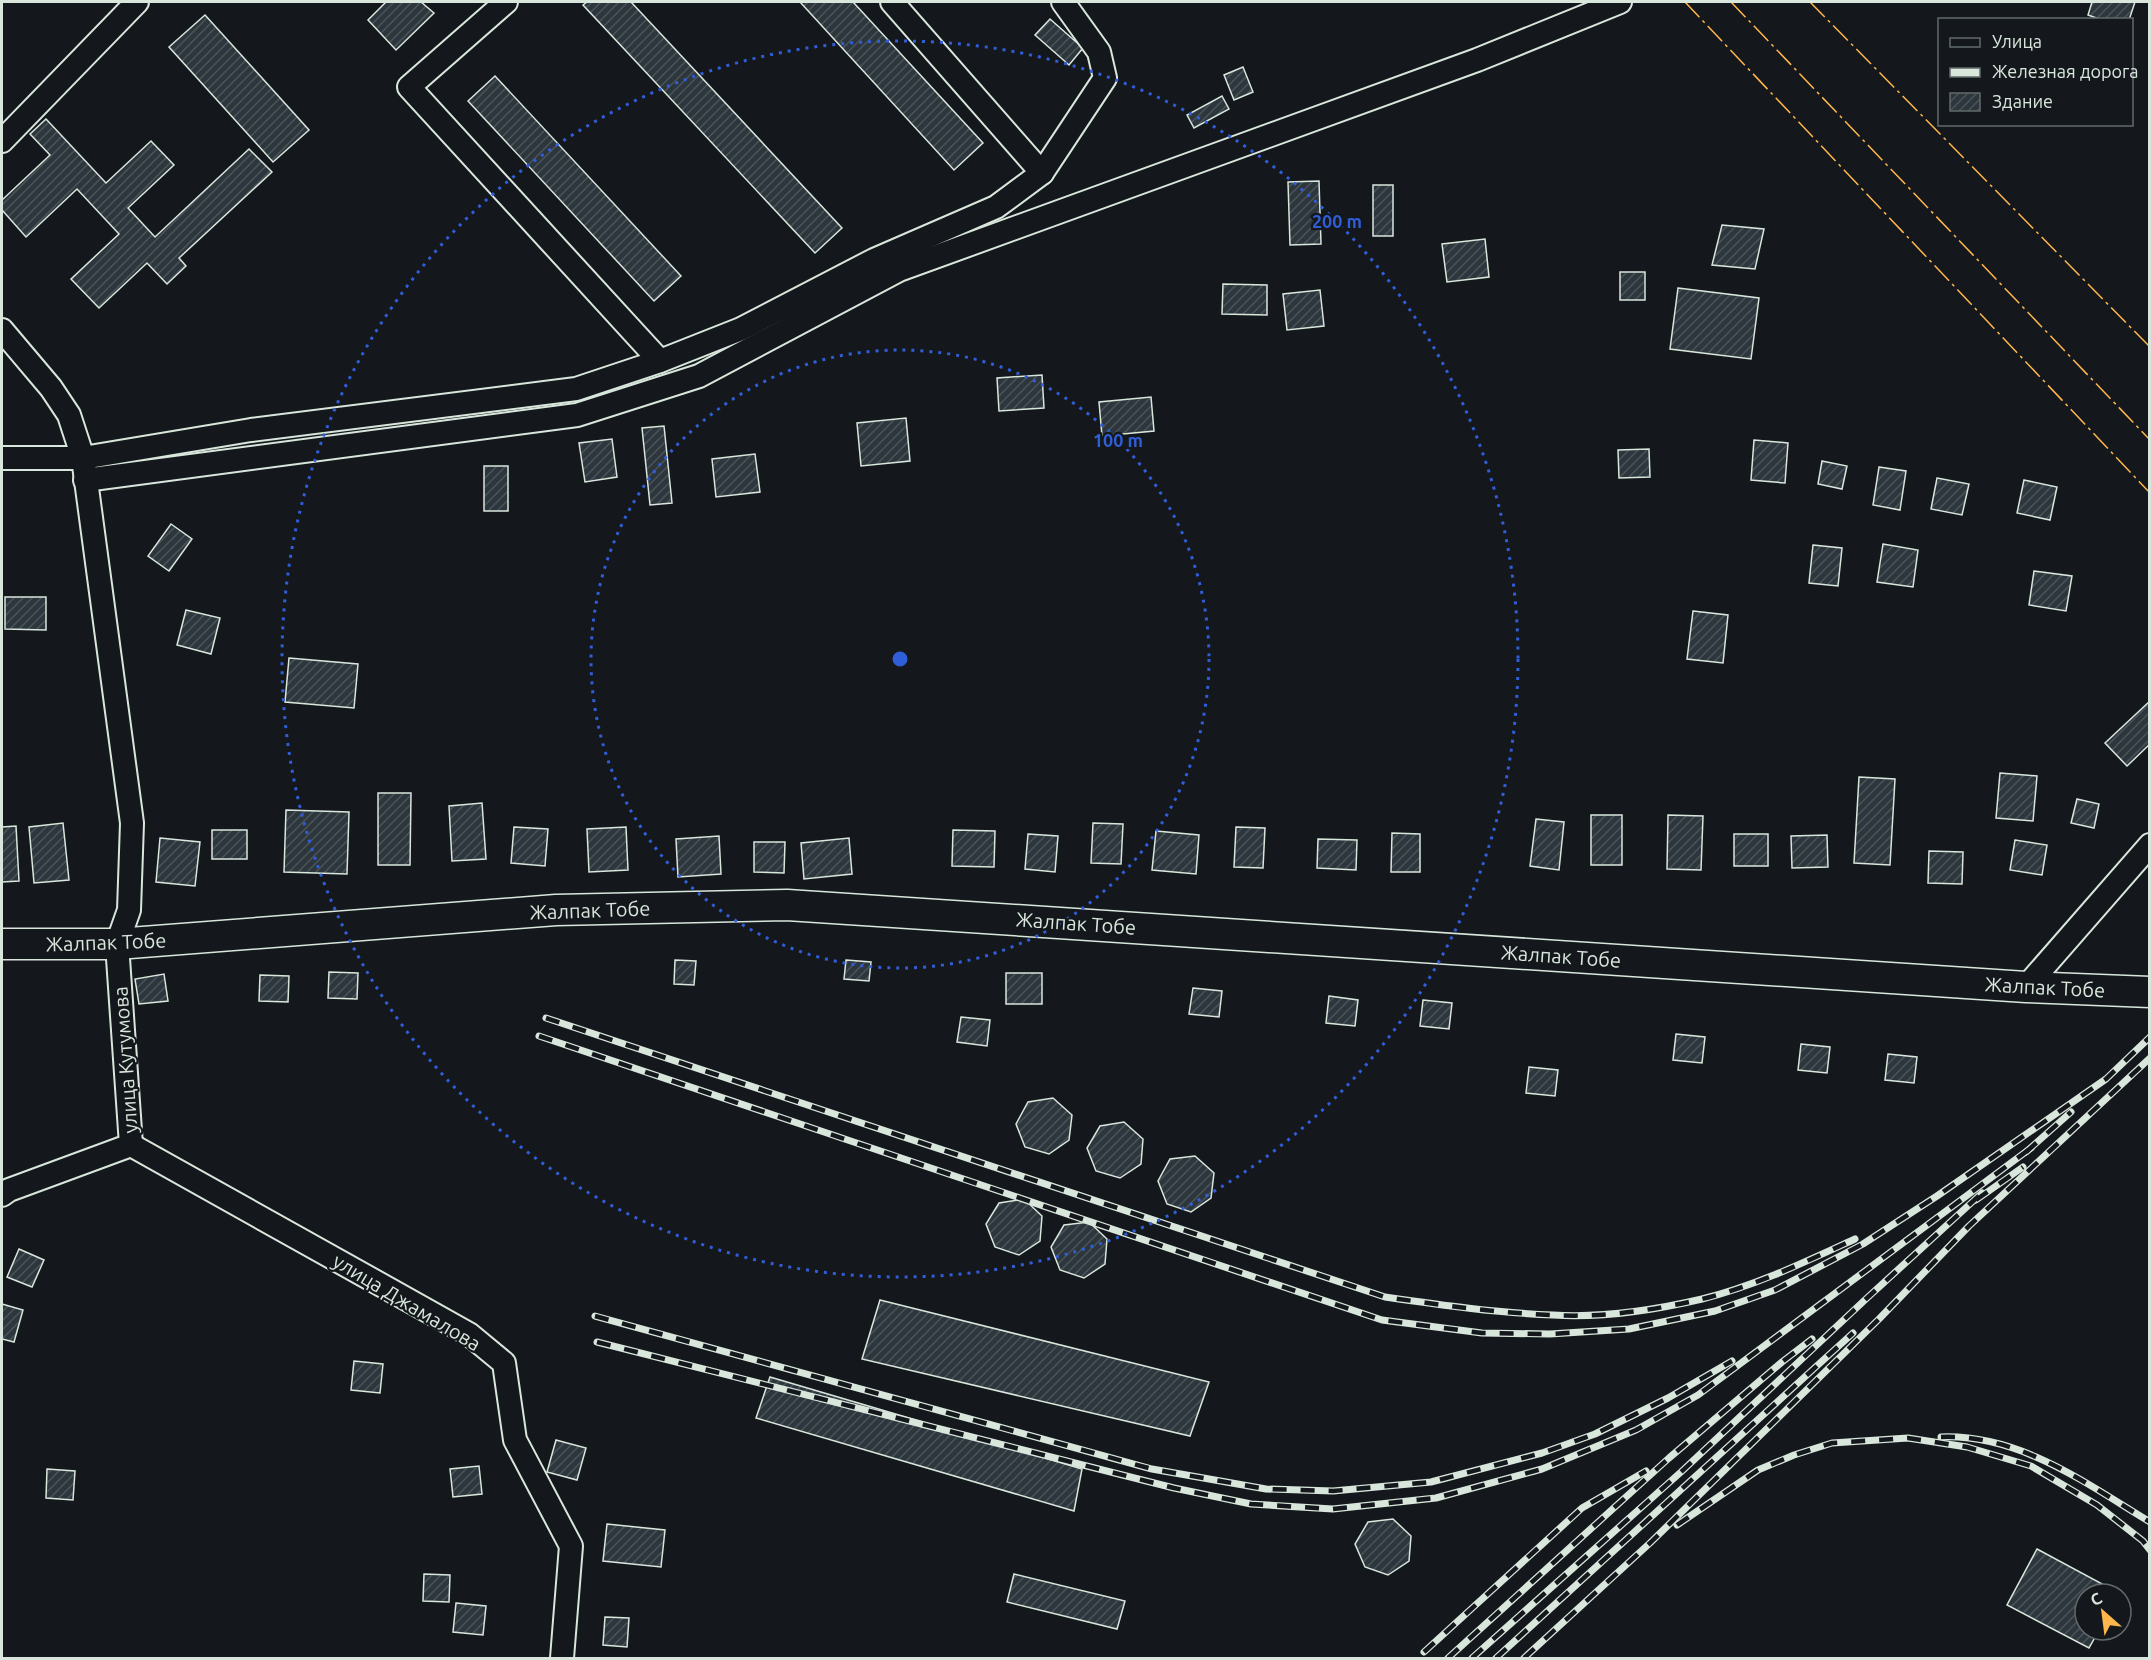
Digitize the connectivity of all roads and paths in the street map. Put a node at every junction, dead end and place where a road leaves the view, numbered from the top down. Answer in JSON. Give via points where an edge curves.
{"nodes":[{"id":1,"x":137,"y":2,"type":"edge"},
{"id":2,"x":506,"y":2,"type":"edge"},
{"id":3,"x":892,"y":2,"type":"edge"},
{"id":4,"x":1063,"y":2,"type":"edge"},
{"id":5,"x":1620,"y":2,"type":"edge"},
{"id":6,"x":2,"y":141,"type":"edge"},
{"id":7,"x":1041,"y":173,"type":"junction"},
{"id":8,"x":2,"y":330,"type":"edge"},
{"id":9,"x":660,"y":361,"type":"junction"},
{"id":10,"x":2,"y":458,"type":"edge"},
{"id":11,"x":84,"y":469,"type":"junction"},
{"id":12,"x":2150,"y":846,"type":"edge"},
{"id":13,"x":2,"y":944,"type":"edge"},
{"id":14,"x":117,"y":944,"type":"junction"},
{"id":15,"x":2026,"y":987,"type":"junction"},
{"id":16,"x":2150,"y":992,"type":"edge"},
{"id":17,"x":131,"y":1145,"type":"junction"},
{"id":18,"x":2,"y":1195,"type":"edge"},
{"id":19,"x":562,"y":1659,"type":"edge"}],
"edges":[{"from":1,"to":6,"type":"street"},
{"from":2,"to":9,"type":"street","via":[[409,87]]},
{"from":3,"to":7,"type":"street"},
{"from":4,"to":7,"type":"street","via":[[1099,52],[1105,78]]},
{"from":5,"to":11,"type":"street","via":[[1477,60],[899,270],[699,376],[577,415]]},
{"from":7,"to":9,"type":"street","via":[[996,207],[874,260],[741,329]]},
{"from":8,"to":11,"type":"street","via":[[69,415]]},
{"from":9,"to":11,"type":"street","via":[[576,389],[250,430]]},
{"from":10,"to":11,"type":"street"},
{"from":11,"to":14,"type":"street","via":[[132,823],[129,910]]},
{"from":12,"to":15,"type":"street"},
{"from":13,"to":14,"type":"main road","name":"Жалпак Тобе"},
{"from":14,"to":15,"type":"main road","name":"Жалпак Тобе","via":[[556,910],[787,905]]},
{"from":14,"to":17,"type":"street","name":"улица Кутумова"},
{"from":15,"to":16,"type":"main road","name":"Жалпак Тобе"},
{"from":17,"to":18,"type":"street","name":"улица Кутумова"},
{"from":17,"to":19,"type":"street","name":"улица Джамалова","via":[[470,1335],[504,1363],[515,1440],[571,1546]]}]}
